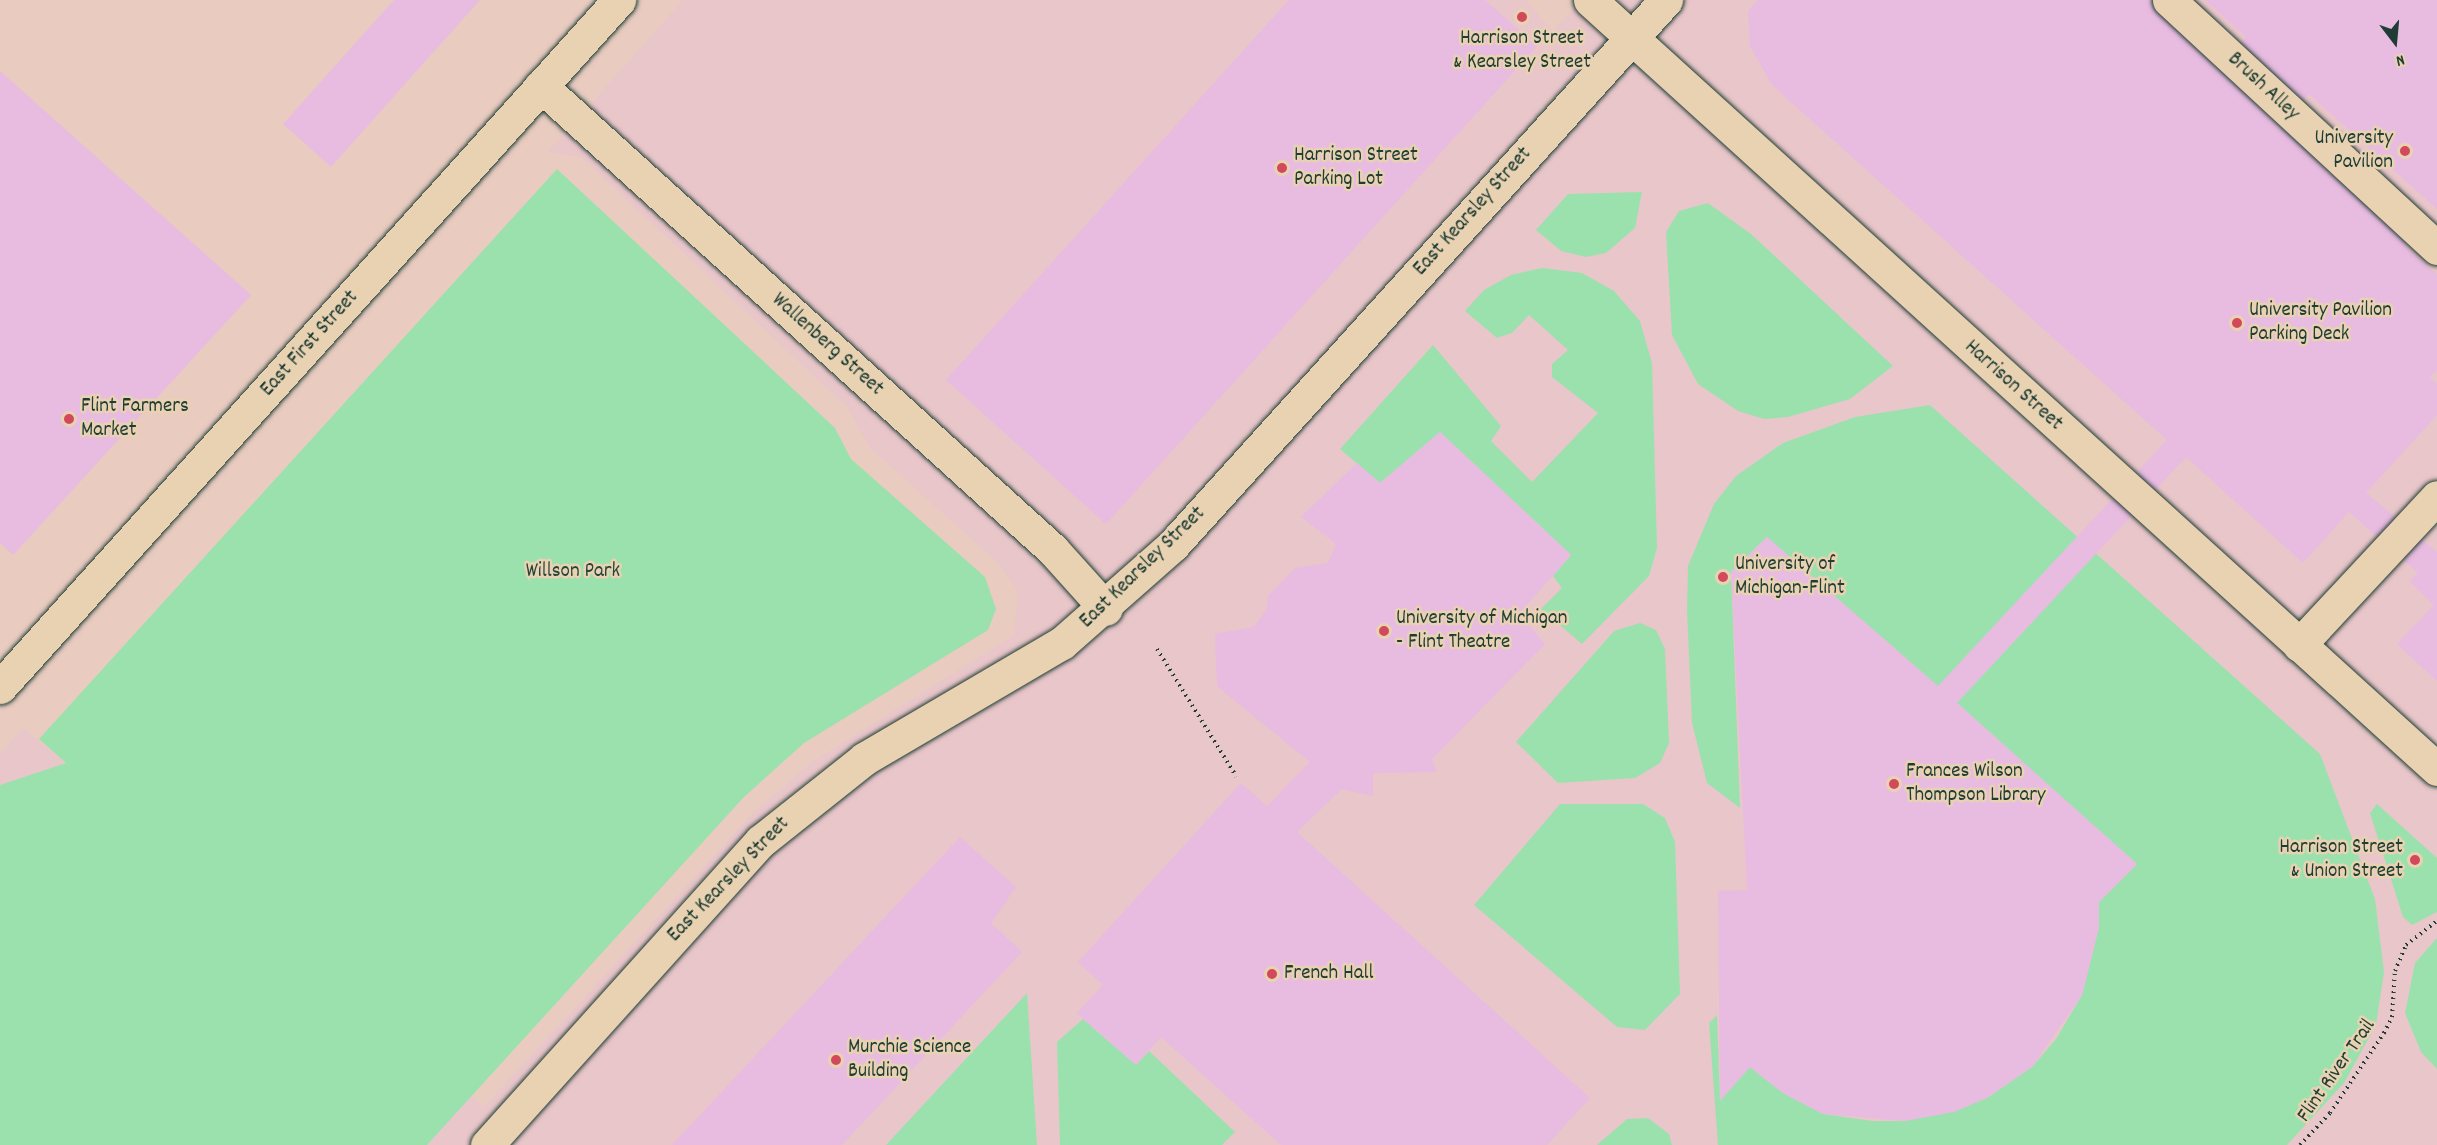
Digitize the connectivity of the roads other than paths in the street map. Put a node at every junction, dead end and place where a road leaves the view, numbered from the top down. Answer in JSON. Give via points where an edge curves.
{"nodes":[{"id":1,"x":619,"y":0,"type":"edge"},
{"id":2,"x":1590,"y":0,"type":"edge"},
{"id":3,"x":1666,"y":0,"type":"edge"},
{"id":4,"x":2169,"y":0,"type":"edge"},
{"id":5,"x":1631,"y":38,"type":"junction"},
{"id":6,"x":541,"y":86,"type":"junction"},
{"id":7,"x":2437,"y":248,"type":"edge"},
{"id":8,"x":2437,"y":497,"type":"edge"},
{"id":9,"x":1106,"y":609,"type":"junction"},
{"id":10,"x":2299,"y":645,"type":"junction"},
{"id":11,"x":6,"y":669,"type":"edge"},
{"id":12,"x":2437,"y":769,"type":"edge"},
{"id":13,"x":487,"y":1145,"type":"edge"}],
"edges":[{"from":1,"to":6,"type":"street","name":"East First Street"},
{"from":2,"to":5,"type":"street","name":"Harrison Street"},
{"from":3,"to":5,"type":"street","name":"East Kearsley Street"},
{"from":4,"to":7,"type":"street","name":"Brush Alley"},
{"from":5,"to":9,"type":"street","name":"East Kearsley Street","via":[[1173,545]]},
{"from":5,"to":10,"type":"street","name":"Harrison Street"},
{"from":6,"to":9,"type":"street","name":"Wallenberg Street","via":[[1053,550]]},
{"from":6,"to":11,"type":"street","name":"East First Street"},
{"from":8,"to":10,"type":"street"},
{"from":9,"to":13,"type":"street","name":"East Kearsley Street","via":[[1062,643],[864,759],[812,797],[721,885]]},
{"from":10,"to":12,"type":"street","name":"Harrison Street"}]}
